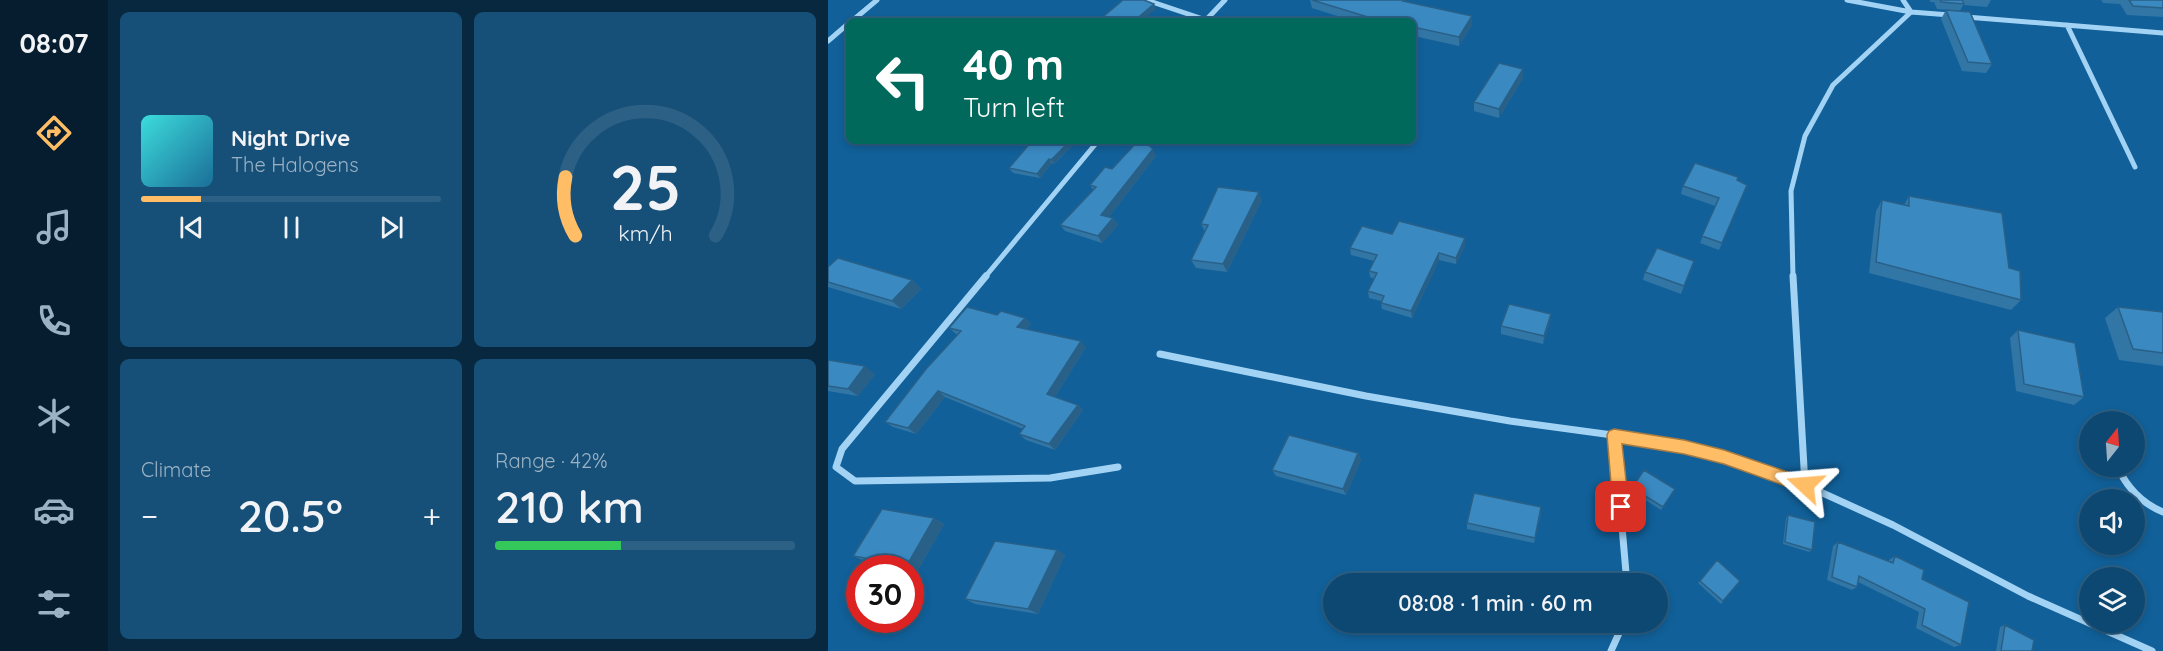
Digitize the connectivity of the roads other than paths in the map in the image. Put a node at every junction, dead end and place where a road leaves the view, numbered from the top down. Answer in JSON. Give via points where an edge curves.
{"nodes":[{"id":1,"x":877,"y":0,"type":"edge"},
{"id":2,"x":1146,"y":0,"type":"edge"},
{"id":3,"x":1226,"y":0,"type":"edge"},
{"id":4,"x":1847,"y":0,"type":"edge"},
{"id":5,"x":1903,"y":0,"type":"edge"},
{"id":6,"x":1911,"y":12,"type":"junction"},
{"id":7,"x":855,"y":18,"type":"edge"},
{"id":8,"x":1197,"y":18,"type":"edge"},
{"id":9,"x":1208,"y":18,"type":"edge"},
{"id":10,"x":846,"y":25,"type":"edge"},
{"id":11,"x":2067,"y":25,"type":"junction"},
{"id":12,"x":2163,"y":33,"type":"edge"},
{"id":13,"x":828,"y":41,"type":"edge"},
{"id":14,"x":1096,"y":144,"type":"edge"},
{"id":15,"x":2135,"y":167,"type":"dead end"},
{"id":16,"x":1160,"y":354,"type":"dead end"},
{"id":17,"x":1614,"y":435,"type":"junction"},
{"id":18,"x":1118,"y":467,"type":"dead end"},
{"id":19,"x":2123,"y":477,"type":"edge"},
{"id":20,"x":1805,"y":485,"type":"junction"},
{"id":21,"x":2163,"y":512,"type":"edge"},
{"id":22,"x":1626,"y":573,"type":"edge"},
{"id":23,"x":1619,"y":633,"type":"edge"},
{"id":24,"x":1611,"y":651,"type":"edge"},
{"id":25,"x":2152,"y":651,"type":"edge"}],
"edges":[{"from":1,"to":7,"type":"street"},
{"from":2,"to":8,"type":"street"},
{"from":3,"to":9,"type":"street"},
{"from":4,"to":6,"type":"street"},
{"from":5,"to":6,"type":"street"},
{"from":6,"to":11,"type":"street"},
{"from":6,"to":20,"type":"street","via":[[1833,85],[1805,136],[1791,191]]},
{"from":10,"to":13,"type":"street"},
{"from":11,"to":12,"type":"street"},
{"from":11,"to":15,"type":"street"},
{"from":14,"to":18,"type":"street","via":[[842,449],[836,467],[855,481],[1050,478]]},
{"from":16,"to":17,"type":"street","via":[[1366,396]]},
{"from":17,"to":20,"type":"street","via":[[1724,457]]},
{"from":17,"to":22,"type":"street"},
{"from":19,"to":21,"type":"street","via":[[2131,492]]},
{"from":20,"to":25,"type":"street","via":[[1893,525],[2028,596]]},
{"from":23,"to":24,"type":"street"}]}
